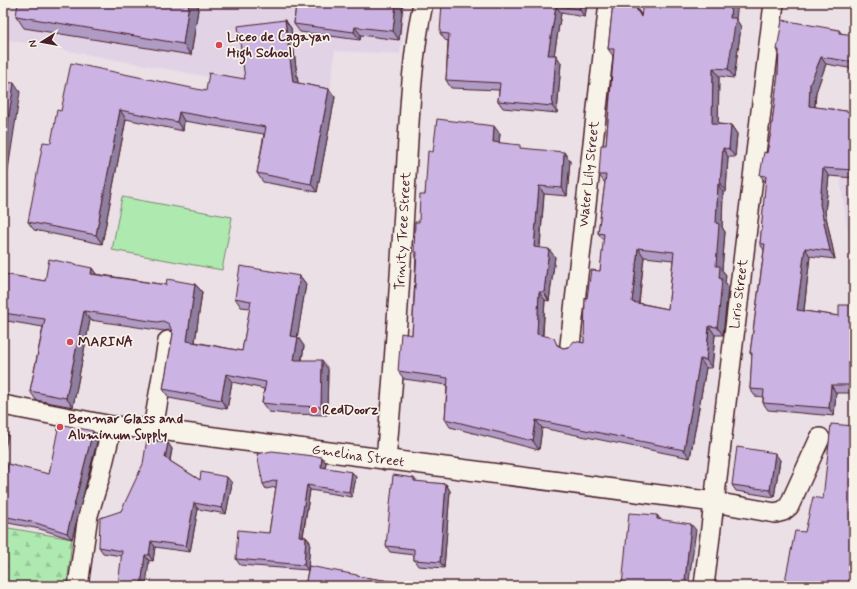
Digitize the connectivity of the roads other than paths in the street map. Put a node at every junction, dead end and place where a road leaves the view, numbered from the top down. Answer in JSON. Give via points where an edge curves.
{"nodes":[{"id":1,"x":423,"y":3,"type":"edge"},
{"id":2,"x":609,"y":3,"type":"edge"},
{"id":3,"x":774,"y":3,"type":"edge"},
{"id":4,"x":168,"y":341,"type":"edge"},
{"id":5,"x":570,"y":345,"type":"edge"},
{"id":6,"x":3,"y":405,"type":"edge"},
{"id":7,"x":112,"y":426,"type":"junction"},
{"id":8,"x":153,"y":429,"type":"junction"},
{"id":9,"x":820,"y":438,"type":"dead end"},
{"id":10,"x":386,"y":460,"type":"junction"},
{"id":11,"x":714,"y":502,"type":"junction"},
{"id":12,"x":78,"y":586,"type":"edge"},
{"id":13,"x":704,"y":586,"type":"edge"}],
"edges":[{"from":1,"to":10,"type":"street","name":"Trinity Tree Street","via":[[411,86],[394,372]]},
{"from":2,"to":5,"type":"street","name":"Water Lily Street"},
{"from":3,"to":11,"type":"street","name":"Lirio Street"},
{"from":4,"to":8,"type":"street"},
{"from":6,"to":7,"type":"street","name":"Gmelina Street"},
{"from":7,"to":8,"type":"street","name":"Gmelina Street"},
{"from":7,"to":12,"type":"street","via":[[88,515]]},
{"from":8,"to":10,"type":"street","name":"Gmelina Street"},
{"from":9,"to":11,"type":"street","name":"Gmelina Street","via":[[789,506],[783,511],[775,513]]},
{"from":10,"to":11,"type":"street","name":"Gmelina Street"},
{"from":11,"to":13,"type":"street","name":"Lirio Street"}]}
